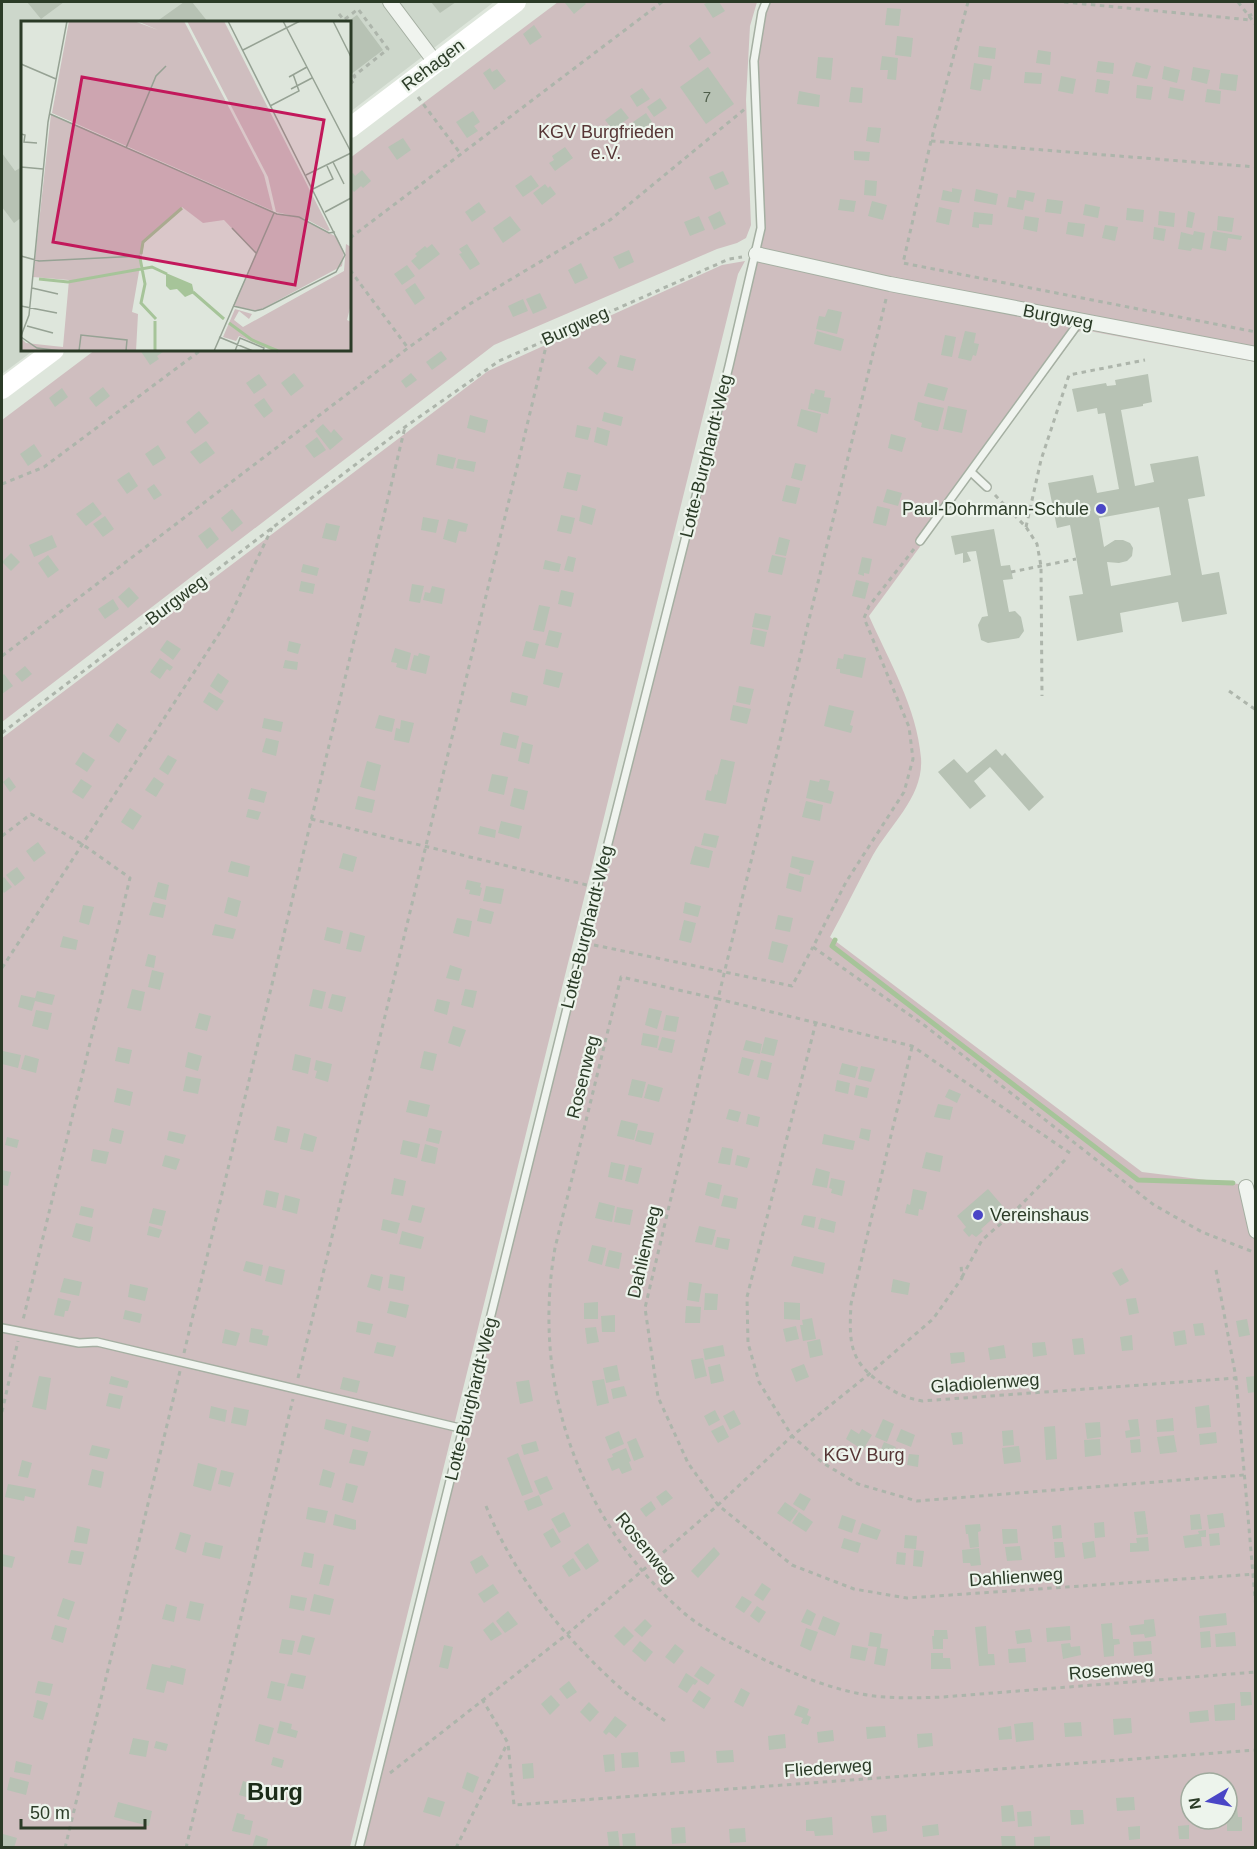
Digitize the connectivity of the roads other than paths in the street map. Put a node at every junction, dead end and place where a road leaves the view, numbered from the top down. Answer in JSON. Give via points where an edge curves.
{"nodes":[{"id":1,"x":390,"y":2,"type":"edge"},
{"id":2,"x":516,"y":2,"type":"edge"},
{"id":3,"x":766,"y":2,"type":"edge"},
{"id":4,"x":435,"y":63,"type":"junction"},
{"id":5,"x":351,"y":127,"type":"edge"},
{"id":6,"x":756,"y":254,"type":"junction"},
{"id":7,"x":1080,"y":321,"type":"junction"},
{"id":8,"x":53,"y":351,"type":"edge"},
{"id":9,"x":1256,"y":354,"type":"edge"},
{"id":10,"x":2,"y":389,"type":"edge"},
{"id":11,"x":970,"y":472,"type":"junction"},
{"id":12,"x":987,"y":486,"type":"road end"},
{"id":13,"x":921,"y":541,"type":"road end"},
{"id":14,"x":1246,"y":1187,"type":"dead end"},
{"id":15,"x":1256,"y":1231,"type":"edge"},
{"id":16,"x":2,"y":1328,"type":"edge"},
{"id":17,"x":464,"y":1429,"type":"junction"},
{"id":18,"x":359,"y":1848,"type":"edge"}],
"edges":[{"from":1,"to":4,"type":"street"},
{"from":2,"to":4,"type":"street","name":"Rehagen"},
{"from":3,"to":6,"type":"lane","name":"Lotte-Burghardt-Weg","via":[[754,61],[761,228]]},
{"from":4,"to":5,"type":"street","name":"Rehagen"},
{"from":6,"to":7,"type":"street","name":"Burgweg","via":[[890,285]]},
{"from":6,"to":17,"type":"lane","name":"Lotte-Burghardt-Weg"},
{"from":7,"to":9,"type":"street","name":"Burgweg"},
{"from":7,"to":11,"type":"lane"},
{"from":8,"to":10,"type":"street"},
{"from":11,"to":12,"type":"lane"},
{"from":11,"to":13,"type":"lane"},
{"from":14,"to":15,"type":"street"},
{"from":16,"to":17,"type":"lane","via":[[80,1343],[97,1342]]},
{"from":17,"to":18,"type":"lane","name":"Lotte-Burghardt-Weg"}]}
